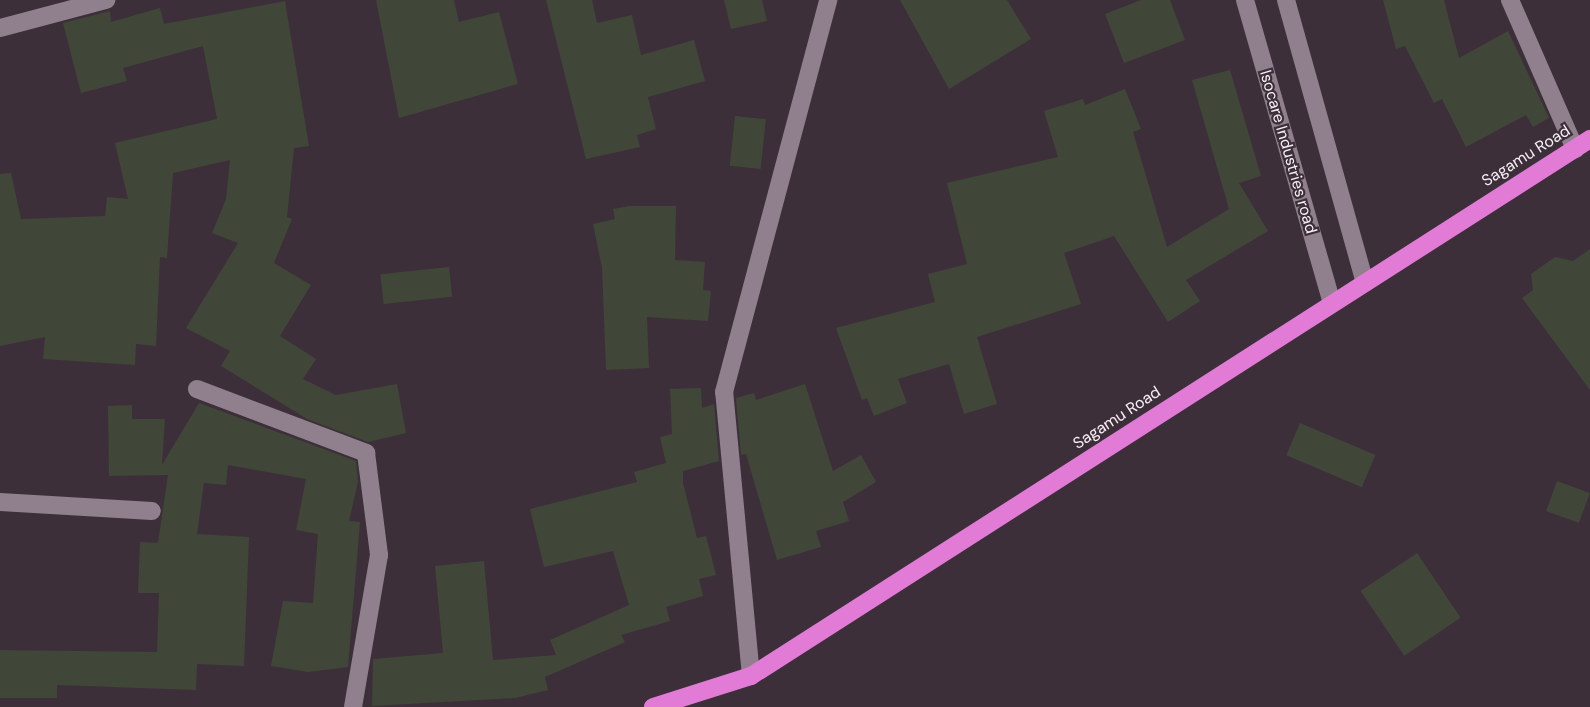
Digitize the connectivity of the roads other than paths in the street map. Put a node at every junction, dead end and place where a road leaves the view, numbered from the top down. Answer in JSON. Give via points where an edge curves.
{"nodes":[{"id":1,"x":106,"y":0,"type":"edge"},
{"id":2,"x":828,"y":0,"type":"edge"},
{"id":3,"x":1245,"y":0,"type":"edge"},
{"id":4,"x":1286,"y":0,"type":"edge"},
{"id":5,"x":1510,"y":0,"type":"edge"},
{"id":6,"x":0,"y":28,"type":"edge"},
{"id":7,"x":1582,"y":144,"type":"edge"},
{"id":8,"x":1365,"y":282,"type":"junction"},
{"id":9,"x":1332,"y":303,"type":"junction"},
{"id":10,"x":197,"y":389,"type":"dead end"},
{"id":11,"x":0,"y":502,"type":"edge"},
{"id":12,"x":152,"y":511,"type":"dead end"},
{"id":13,"x":750,"y":676,"type":"junction"},
{"id":14,"x":683,"y":702,"type":"edge"},
{"id":15,"x":353,"y":707,"type":"edge"},
{"id":16,"x":653,"y":707,"type":"edge"}],
"edges":[{"from":1,"to":6,"type":"street"},
{"from":2,"to":13,"type":"street","via":[[724,392]]},
{"from":3,"to":9,"type":"street","name":"Isocare Industries road"},
{"from":4,"to":8,"type":"street"},
{"from":5,"to":7,"type":"street"},
{"from":7,"to":8,"type":"highway","name":"Sagamu Road"},
{"from":8,"to":9,"type":"highway","name":"Sagamu Road"},
{"from":9,"to":13,"type":"highway","name":"Sagamu Road"},
{"from":10,"to":15,"type":"street","via":[[366,453],[379,555]]},
{"from":11,"to":12,"type":"street"},
{"from":13,"to":14,"type":"highway","name":"Sagamu Road"},
{"from":14,"to":16,"type":"highway","name":"Sagamu Road"}]}
